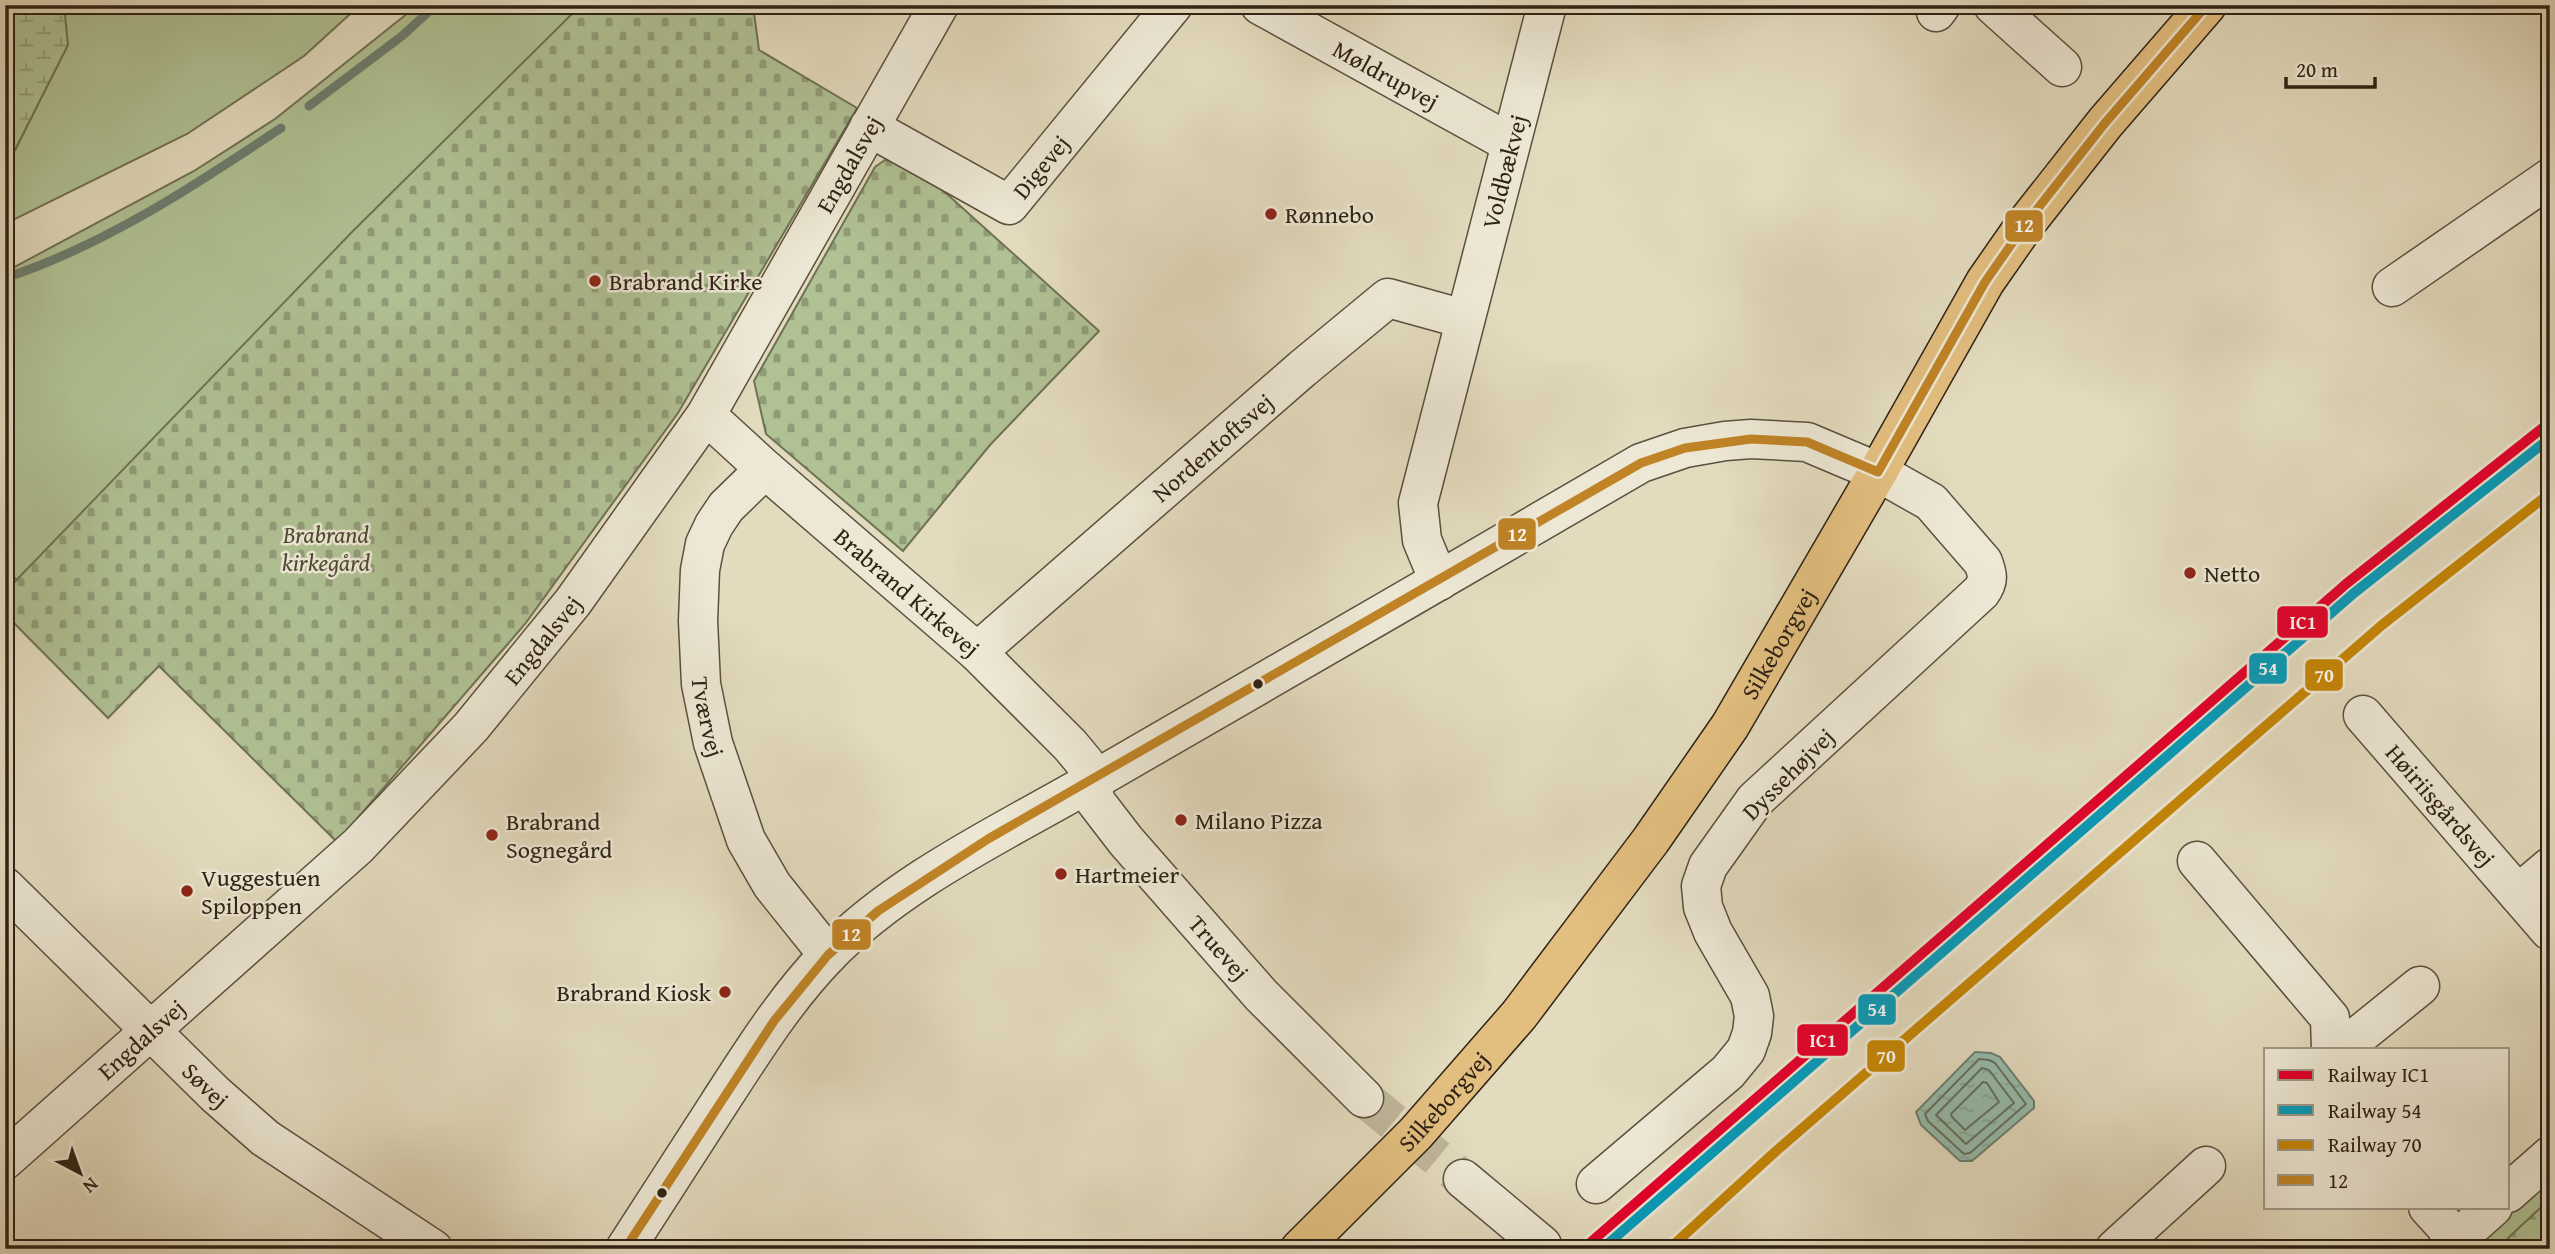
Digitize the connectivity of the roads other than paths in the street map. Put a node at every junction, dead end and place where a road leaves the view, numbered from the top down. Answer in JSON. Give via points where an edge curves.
{"nodes":[{"id":1,"x":939,"y":5,"type":"edge"},
{"id":2,"x":1173,"y":5,"type":"edge"},
{"id":3,"x":1260,"y":5,"type":"edge"},
{"id":4,"x":1547,"y":5,"type":"edge"},
{"id":5,"x":1993,"y":5,"type":"edge"},
{"id":6,"x":2207,"y":5,"type":"edge"},
{"id":7,"x":2062,"y":67,"type":"dead end"},
{"id":8,"x":869,"y":127,"type":"junction"},
{"id":9,"x":1510,"y":143,"type":"junction"},
{"id":10,"x":2550,"y":178,"type":"edge"},
{"id":11,"x":2392,"y":287,"type":"dead end"},
{"id":12,"x":1464,"y":320,"type":"junction"},
{"id":13,"x":706,"y":415,"type":"junction"},
{"id":14,"x":765,"y":469,"type":"junction"},
{"id":15,"x":1878,"y":472,"type":"junction"},
{"id":16,"x":1438,"y":581,"type":"junction"},
{"id":17,"x":977,"y":652,"type":"junction"},
{"id":18,"x":2363,"y":715,"type":"dead end"},
{"id":19,"x":1090,"y":782,"type":"junction"},
{"id":20,"x":2197,"y":861,"type":"dead end"},
{"id":21,"x":2550,"y":867,"type":"edge"},
{"id":22,"x":5,"y":887,"type":"edge"},
{"id":23,"x":2518,"y":894,"type":"junction"},
{"id":24,"x":2550,"y":931,"type":"edge"},
{"id":25,"x":828,"y":955,"type":"junction"},
{"id":26,"x":2420,"y":986,"type":"dead end"},
{"id":27,"x":152,"y":1031,"type":"junction"},
{"id":28,"x":2331,"y":1048,"type":"edge"},
{"id":29,"x":2343,"y":1048,"type":"edge"},
{"id":30,"x":1364,"y":1098,"type":"tunnel mouth"},
{"id":31,"x":2550,"y":1156,"type":"edge"},
{"id":32,"x":5,"y":1160,"type":"edge"},
{"id":33,"x":2206,"y":1166,"type":"dead end"},
{"id":34,"x":1464,"y":1179,"type":"tunnel mouth"},
{"id":35,"x":1596,"y":1184,"type":"dead end"},
{"id":36,"x":2510,"y":1191,"type":"edge"},
{"id":37,"x":2429,"y":1208,"type":"edge"},
{"id":38,"x":2492,"y":1208,"type":"edge"},
{"id":39,"x":2451,"y":1244,"type":"edge"},
{"id":40,"x":1542,"y":1245,"type":"dead end"},
{"id":41,"x":433,"y":1249,"type":"edge"},
{"id":42,"x":625,"y":1249,"type":"edge"},
{"id":43,"x":1300,"y":1249,"type":"edge"},
{"id":44,"x":2115,"y":1249,"type":"edge"}],
"edges":[{"from":1,"to":8,"type":"street","name":"Engdalsvej"},
{"from":2,"to":8,"type":"street","name":"Digevej","via":[[1009,205]]},
{"from":3,"to":9,"type":"street","name":"Møldrupvej"},
{"from":4,"to":9,"type":"street","name":"Voldbækvej"},
{"from":5,"to":7,"type":"street"},
{"from":6,"to":15,"type":"main road","name":"Silkeborgvej","via":[[2105,123],[1985,282]]},
{"from":8,"to":13,"type":"street","name":"Engdalsvej"},
{"from":9,"to":12,"type":"street","name":"Voldbækvej"},
{"from":10,"to":11,"type":"street"},
{"from":12,"to":16,"type":"street","name":"Voldbækvej","via":[[1418,503],[1422,540]]},
{"from":12,"to":17,"type":"street","name":"Nordentoftsvej","via":[[1388,298]]},
{"from":13,"to":14,"type":"street","name":"Brabrand Kirkevej"},
{"from":13,"to":27,"type":"street","name":"Engdalsvej","via":[[573,602],[471,727],[358,846]]},
{"from":14,"to":17,"type":"street","name":"Brabrand Kirkevej"},
{"from":14,"to":25,"type":"street","name":"Tværvej","via":[[726,508],[705,544],[698,621],[701,684],[713,743],[747,840],[772,885]]},
{"from":15,"to":16,"type":"street","via":[[1807,442],[1751,439],[1685,448],[1641,463]]},
{"from":15,"to":35,"type":"street","name":"Dyssehøjvej","via":[[1931,502],[1983,562],[1987,582],[1755,800],[1708,866],[1701,886],[1703,907],[1750,996],[1752,1032],[1728,1072]]},
{"from":15,"to":43,"type":"main road","name":"Silkeborgvej","via":[[1730,726],[1573,945],[1465,1079]]},
{"from":16,"to":19,"type":"street"},
{"from":17,"to":19,"type":"street","name":"Brabrand Kirkevej","via":[[1070,745],[1085,763]]},
{"from":18,"to":23,"type":"street","name":"Høiriisgårdsvej"},
{"from":19,"to":25,"type":"street","via":[[929,876],[878,911]]},
{"from":19,"to":30,"type":"street","name":"Truevej","via":[[1096,802],[1207,935]]},
{"from":20,"to":28,"type":"street","via":[[2330,1018]]},
{"from":21,"to":23,"type":"street"},
{"from":22,"to":27,"type":"street","name":"Søvej"},
{"from":23,"to":24,"type":"street","name":"Høiriisgårdsvej"},
{"from":25,"to":42,"type":"street","via":[[774,1021]]},
{"from":26,"to":29,"type":"street"},
{"from":27,"to":32,"type":"street","name":"Engdalsvej"},
{"from":27,"to":41,"type":"street","name":"Søvej","via":[[265,1138]]},
{"from":31,"to":36,"type":"street"},
{"from":33,"to":44,"type":"street"},
{"from":34,"to":40,"type":"street"},
{"from":37,"to":39,"type":"street"},
{"from":38,"to":39,"type":"street"}]}
